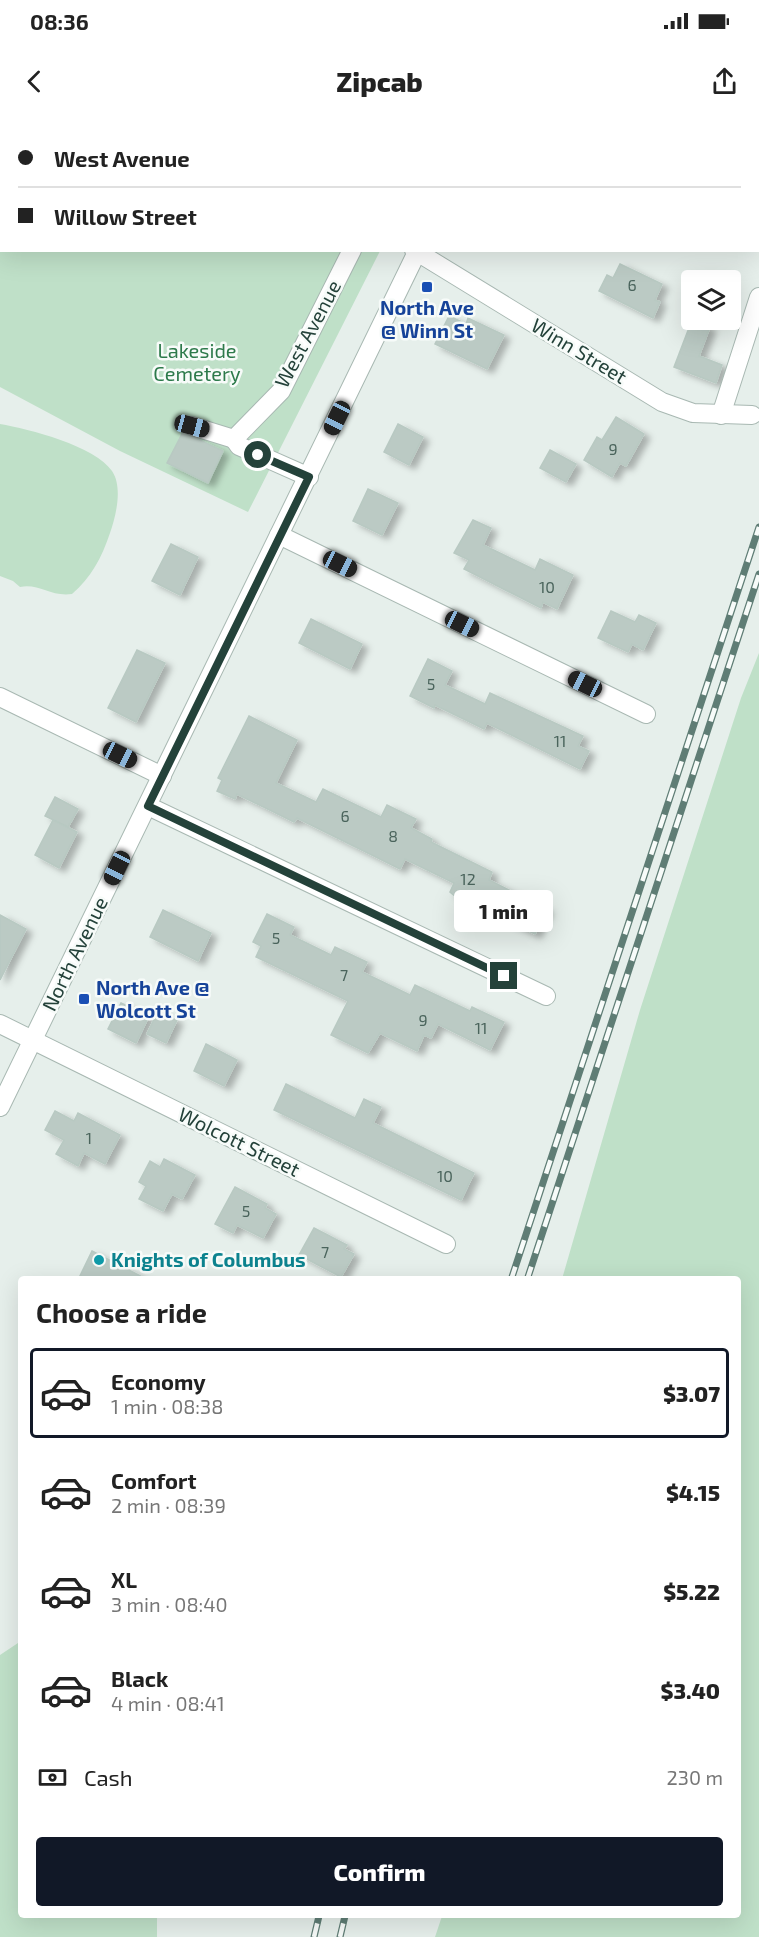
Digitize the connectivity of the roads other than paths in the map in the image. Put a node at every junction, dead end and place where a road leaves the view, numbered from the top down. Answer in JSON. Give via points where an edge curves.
{"nodes":[{"id":1,"x":351,"y":252,"type":"edge"},
{"id":2,"x":416,"y":252,"type":"edge"},
{"id":3,"x":418,"y":252,"type":"edge"},
{"id":4,"x":759,"y":297,"type":"edge"},
{"id":5,"x":722,"y":415,"type":"junction"},
{"id":6,"x":752,"y":415,"type":"dead end"},
{"id":7,"x":192,"y":426,"type":"dead end"},
{"id":8,"x":234,"y":439,"type":"junction"},
{"id":9,"x":309,"y":477,"type":"junction"},
{"id":10,"x":279,"y":535,"type":"junction"},
{"id":11,"x":0,"y":697,"type":"edge"},
{"id":12,"x":646,"y":714,"type":"dead end"},
{"id":13,"x":162,"y":776,"type":"junction"},
{"id":14,"x":148,"y":806,"type":"junction"},
{"id":15,"x":546,"y":996,"type":"dead end"},
{"id":16,"x":0,"y":1024,"type":"edge"},
{"id":17,"x":33,"y":1039,"type":"junction"},
{"id":18,"x":0,"y":1107,"type":"edge"},
{"id":19,"x":446,"y":1244,"type":"dead end"}],
"edges":[{"from":1,"to":8,"type":"street","name":"West Avenue","via":[[281,390]]},
{"from":2,"to":9,"type":"street","name":"North Avenue"},
{"from":3,"to":5,"type":"street","name":"Winn Street","via":[[662,402],[693,413]]},
{"from":4,"to":5,"type":"street"},
{"from":5,"to":6,"type":"street","name":"Winn Street"},
{"from":7,"to":8,"type":"street"},
{"from":8,"to":9,"type":"street","via":[[239,446]]},
{"from":9,"to":10,"type":"street","name":"North Avenue"},
{"from":10,"to":12,"type":"street"},
{"from":10,"to":13,"type":"street","name":"North Avenue"},
{"from":11,"to":13,"type":"street"},
{"from":13,"to":14,"type":"street","name":"North Avenue"},
{"from":14,"to":15,"type":"street"},
{"from":14,"to":17,"type":"street","name":"North Avenue"},
{"from":16,"to":17,"type":"street","name":"Wolcott Street"},
{"from":17,"to":18,"type":"street","name":"North Avenue"},
{"from":17,"to":19,"type":"street","name":"Wolcott Street"}]}
